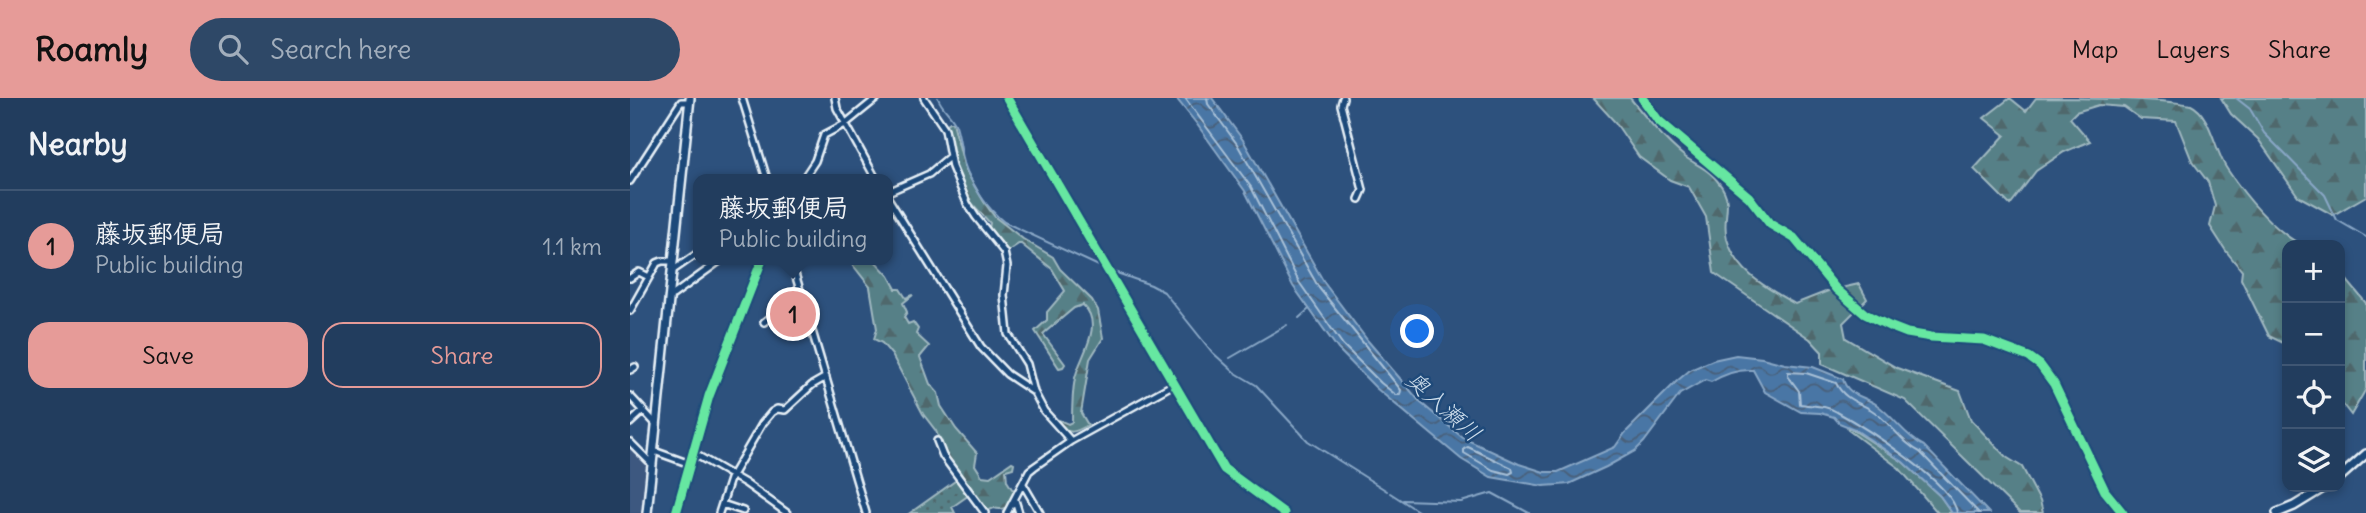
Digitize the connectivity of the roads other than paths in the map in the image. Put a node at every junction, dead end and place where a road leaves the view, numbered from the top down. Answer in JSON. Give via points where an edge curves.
{"nodes":[{"id":1,"x":742,"y":98,"type":"edge"},
{"id":2,"x":835,"y":98,"type":"edge"},
{"id":3,"x":877,"y":98,"type":"edge"},
{"id":4,"x":925,"y":98,"type":"edge"},
{"id":5,"x":1007,"y":98,"type":"edge"},
{"id":6,"x":1343,"y":98,"type":"edge"},
{"id":7,"x":1642,"y":98,"type":"edge"},
{"id":8,"x":690,"y":100,"type":"edge"},
{"id":9,"x":845,"y":124,"type":"junction"},
{"id":10,"x":949,"y":157,"type":"junction"},
{"id":11,"x":765,"y":174,"type":"edge"},
{"id":12,"x":806,"y":174,"type":"edge"},
{"id":13,"x":873,"y":174,"type":"edge"},
{"id":14,"x":630,"y":181,"type":"edge"},
{"id":15,"x":893,"y":189,"type":"edge"},
{"id":16,"x":1359,"y":199,"type":"dead end"},
{"id":17,"x":893,"y":208,"type":"edge"},
{"id":18,"x":693,"y":256,"type":"edge"},
{"id":19,"x":673,"y":261,"type":"junction"},
{"id":20,"x":714,"y":265,"type":"edge"},
{"id":21,"x":760,"y":265,"type":"edge"},
{"id":22,"x":793,"y":265,"type":"edge"},
{"id":23,"x":672,"y":271,"type":"junction"},
{"id":24,"x":649,"y":277,"type":"junction"},
{"id":25,"x":630,"y":278,"type":"edge"},
{"id":26,"x":801,"y":293,"type":"junction"},
{"id":27,"x":670,"y":294,"type":"junction"},
{"id":28,"x":630,"y":311,"type":"edge"},
{"id":29,"x":764,"y":322,"type":"dead end"},
{"id":30,"x":826,"y":377,"type":"junction"},
{"id":31,"x":1174,"y":384,"type":"junction"},
{"id":32,"x":1034,"y":392,"type":"junction"},
{"id":33,"x":630,"y":396,"type":"edge"},
{"id":34,"x":643,"y":411,"type":"junction"},
{"id":35,"x":630,"y":423,"type":"edge"},
{"id":36,"x":657,"y":425,"type":"junction"},
{"id":37,"x":937,"y":441,"type":"dead end"},
{"id":38,"x":1071,"y":441,"type":"junction"},
{"id":39,"x":630,"y":442,"type":"edge"},
{"id":40,"x":654,"y":451,"type":"junction"},
{"id":41,"x":693,"y":453,"type":"junction"},
{"id":42,"x":2366,"y":454,"type":"edge"},
{"id":43,"x":652,"y":464,"type":"junction"},
{"id":44,"x":690,"y":464,"type":"junction"},
{"id":45,"x":2345,"y":473,"type":"edge"},
{"id":46,"x":732,"y":475,"type":"junction"},
{"id":47,"x":1023,"y":484,"type":"junction"},
{"id":48,"x":2317,"y":492,"type":"edge"},
{"id":49,"x":1015,"y":500,"type":"junction"},
{"id":50,"x":722,"y":504,"type":"junction"},
{"id":51,"x":743,"y":511,"type":"dead end"},
{"id":52,"x":647,"y":513,"type":"edge"},
{"id":53,"x":676,"y":513,"type":"edge"},
{"id":54,"x":719,"y":513,"type":"edge"},
{"id":55,"x":787,"y":513,"type":"edge"},
{"id":56,"x":866,"y":513,"type":"edge"},
{"id":57,"x":985,"y":513,"type":"edge"},
{"id":58,"x":1007,"y":513,"type":"edge"},
{"id":59,"x":1019,"y":513,"type":"edge"},
{"id":60,"x":1040,"y":513,"type":"edge"},
{"id":61,"x":1284,"y":513,"type":"edge"},
{"id":62,"x":2123,"y":513,"type":"edge"},
{"id":63,"x":2277,"y":513,"type":"edge"}],
"edges":[{"from":1,"to":11,"type":"street"},
{"from":2,"to":9,"type":"street"},
{"from":3,"to":9,"type":"street"},
{"from":4,"to":10,"type":"street","via":[[945,129]]},
{"from":5,"to":31,"type":"street"},
{"from":6,"to":16,"type":"street","via":[[1341,106],[1363,190]]},
{"from":7,"to":62,"type":"street","via":[[1658,120],[1749,197],[1770,224],[1794,238],[1836,289],[1865,314],[1907,333],[1984,340],[2040,365],[2054,384],[2105,491]]},
{"from":8,"to":14,"type":"street","via":[[681,103]]},
{"from":8,"to":19,"type":"main road"},
{"from":9,"to":12,"type":"street","via":[[824,135]]},
{"from":9,"to":13,"type":"street"},
{"from":10,"to":15,"type":"street","via":[[929,174]]},
{"from":10,"to":32,"type":"street","via":[[972,212],[1004,252],[1006,329],[1027,365]]},
{"from":17,"to":32,"type":"street","via":[[981,347],[1007,374]]},
{"from":18,"to":23,"type":"street"},
{"from":19,"to":23,"type":"main road"},
{"from":19,"to":24,"type":"street","via":[[659,262]]},
{"from":20,"to":27,"type":"street"},
{"from":21,"to":41,"type":"street","via":[[709,396]]},
{"from":22,"to":26,"type":"street"},
{"from":23,"to":27,"type":"main road"},
{"from":24,"to":25,"type":"street","via":[[639,271]]},
{"from":24,"to":28,"type":"street"},
{"from":26,"to":29,"type":"street"},
{"from":26,"to":30,"type":"street"},
{"from":27,"to":36,"type":"main road"},
{"from":30,"to":46,"type":"street","via":[[785,410],[772,412]]},
{"from":30,"to":56,"type":"street"},
{"from":31,"to":38,"type":"street"},
{"from":31,"to":61,"type":"street","via":[[1224,469]]},
{"from":32,"to":38,"type":"street","via":[[1052,422]]},
{"from":33,"to":34,"type":"street"},
{"from":34,"to":35,"type":"street"},
{"from":34,"to":36,"type":"street"},
{"from":36,"to":40,"type":"main road"},
{"from":37,"to":57,"type":"street"},
{"from":38,"to":47,"type":"street","via":[[1032,469]]},
{"from":39,"to":43,"type":"street"},
{"from":40,"to":43,"type":"main road"},
{"from":40,"to":44,"type":"street"},
{"from":41,"to":44,"type":"street"},
{"from":41,"to":46,"type":"street"},
{"from":42,"to":45,"type":"main road"},
{"from":43,"to":52,"type":"main road"},
{"from":44,"to":53,"type":"street"},
{"from":46,"to":50,"type":"street"},
{"from":46,"to":55,"type":"street"},
{"from":47,"to":49,"type":"street"},
{"from":47,"to":60,"type":"street"},
{"from":48,"to":63,"type":"main road"},
{"from":49,"to":58,"type":"street"},
{"from":49,"to":59,"type":"street"},
{"from":50,"to":51,"type":"street"},
{"from":50,"to":54,"type":"street"}]}
